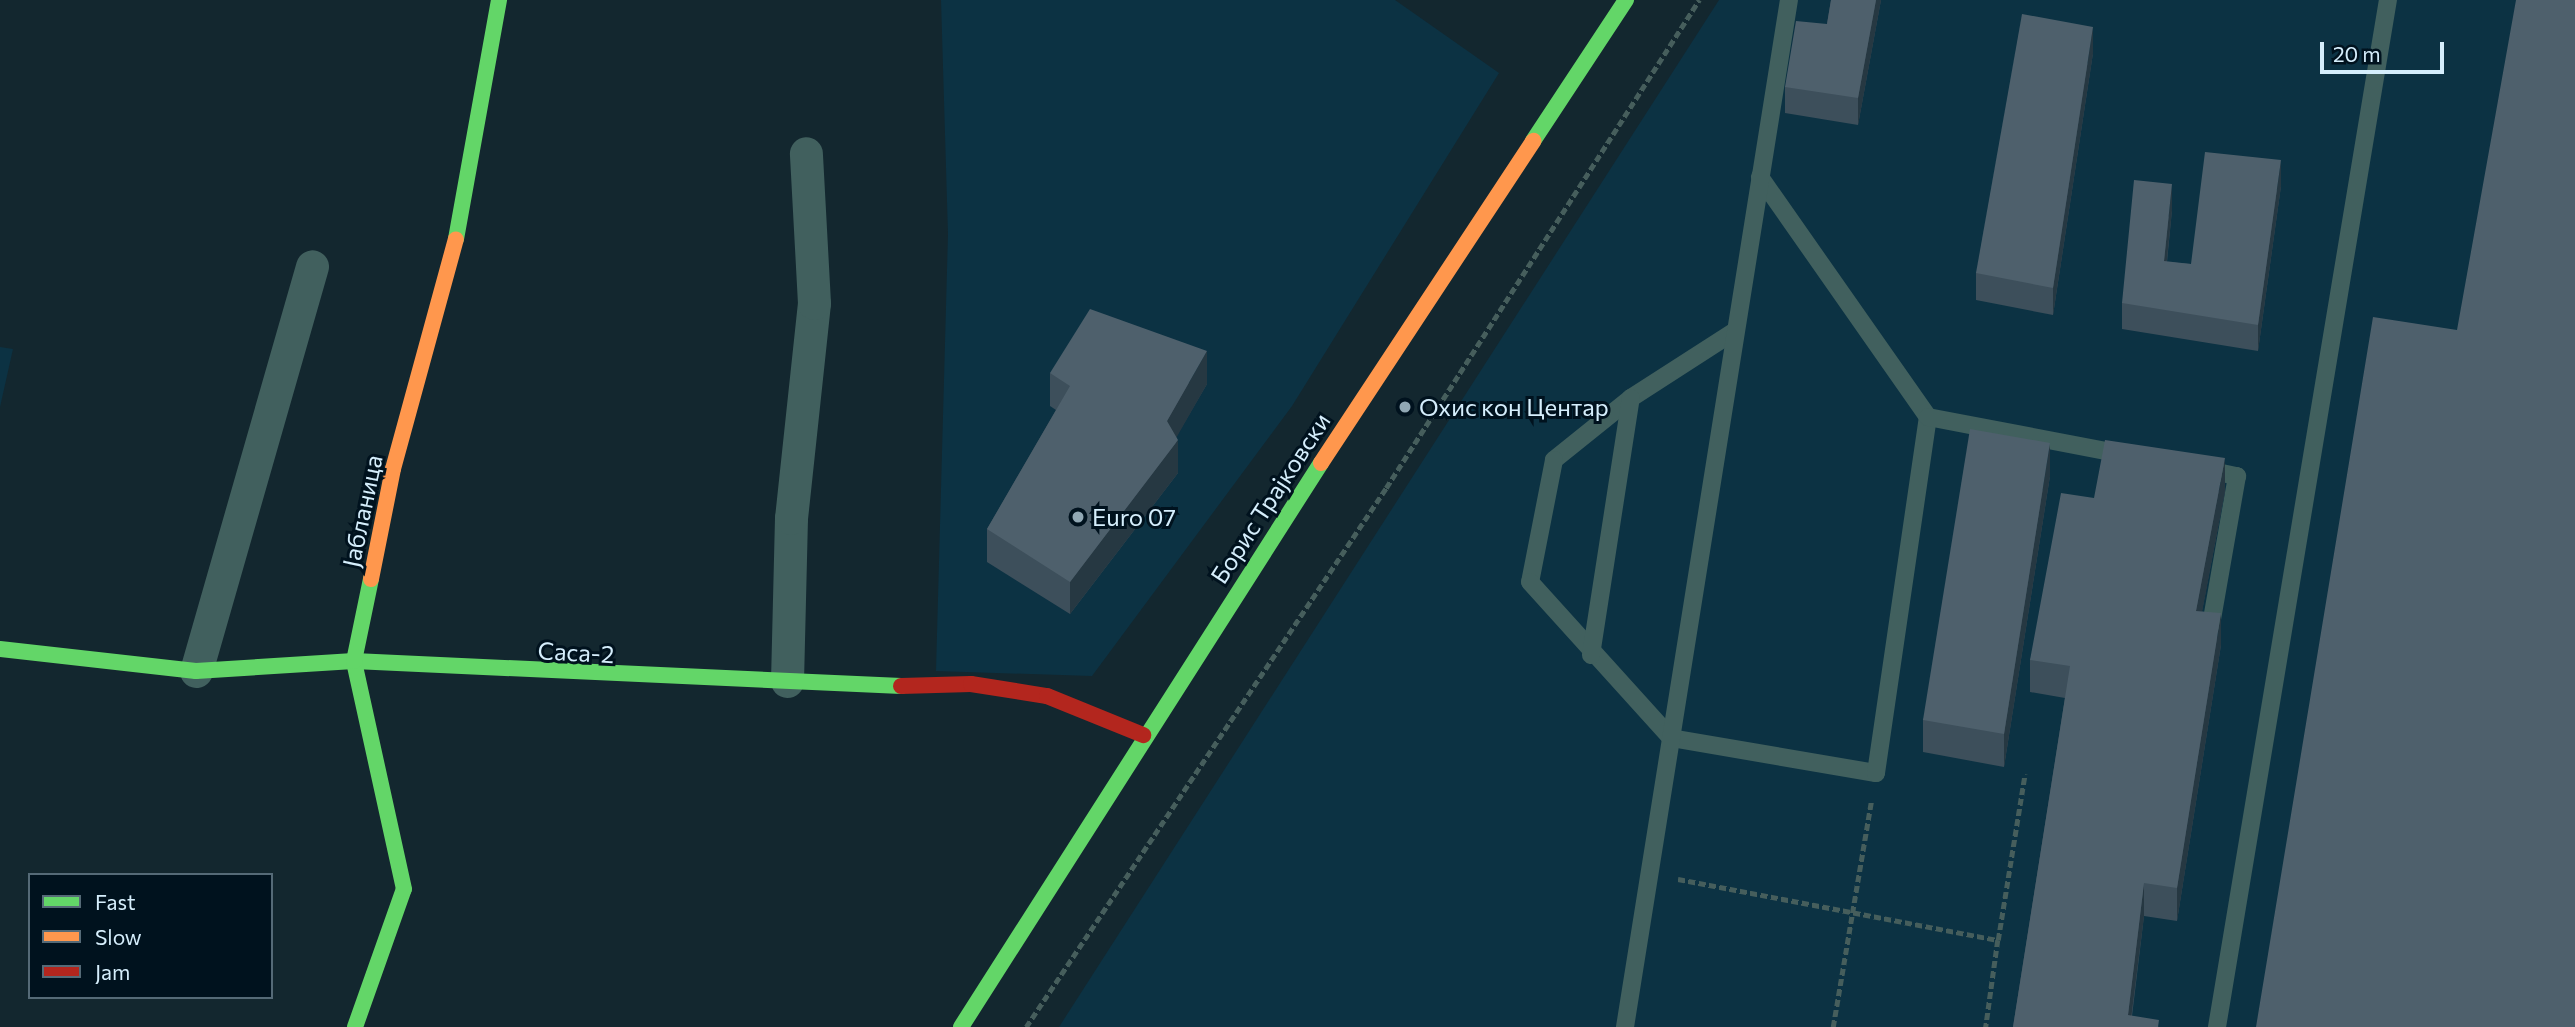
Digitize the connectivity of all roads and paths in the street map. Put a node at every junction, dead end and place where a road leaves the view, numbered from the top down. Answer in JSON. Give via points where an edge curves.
{"nodes":[{"id":1,"x":499,"y":0,"type":"edge"},
{"id":2,"x":1626,"y":0,"type":"edge"},
{"id":3,"x":1699,"y":0,"type":"edge"},
{"id":4,"x":1789,"y":0,"type":"edge"},
{"id":5,"x":2388,"y":0,"type":"edge"},
{"id":6,"x":807,"y":153,"type":"dead end"},
{"id":7,"x":1760,"y":177,"type":"junction"},
{"id":8,"x":312,"y":266,"type":"dead end"},
{"id":9,"x":1735,"y":331,"type":"junction"},
{"id":10,"x":1631,"y":398,"type":"junction"},
{"id":11,"x":1928,"y":417,"type":"junction"},
{"id":12,"x":2143,"y":458,"type":"edge"},
{"id":13,"x":2183,"y":466,"type":"edge"},
{"id":14,"x":2211,"y":625,"type":"edge"},
{"id":15,"x":2,"y":653,"type":"edge"},
{"id":16,"x":1591,"y":655,"type":"junction"},
{"id":17,"x":355,"y":662,"type":"junction"},
{"id":18,"x":196,"y":671,"type":"junction"},
{"id":19,"x":788,"y":681,"type":"junction"},
{"id":20,"x":1143,"y":735,"type":"junction"},
{"id":21,"x":1671,"y":738,"type":"junction"},
{"id":22,"x":1876,"y":773,"type":"junction"},
{"id":23,"x":2025,"y":774,"type":"dead end"},
{"id":24,"x":1649,"y":873,"type":"junction"},
{"id":25,"x":1852,"y":912,"type":"junction"},
{"id":26,"x":1998,"y":940,"type":"junction"},
{"id":27,"x":355,"y":1027,"type":"edge"},
{"id":28,"x":961,"y":1027,"type":"edge"},
{"id":29,"x":1026,"y":1027,"type":"edge"},
{"id":30,"x":1625,"y":1027,"type":"edge"},
{"id":31,"x":1833,"y":1027,"type":"edge"},
{"id":32,"x":1986,"y":1027,"type":"edge"},
{"id":33,"x":2217,"y":1027,"type":"edge"}],
"edges":[{"from":1,"to":17,"type":"street","name":"Јабланица","via":[[456,239],[393,468]]},
{"from":2,"to":20,"type":"street","name":"Борис Трајковски"},
{"from":3,"to":29,"type":"path","via":[[1386,488]]},
{"from":4,"to":7,"type":"lane"},
{"from":5,"to":33,"type":"lane"},
{"from":6,"to":19,"type":"street","via":[[814,303],[791,518]]},
{"from":7,"to":9,"type":"lane"},
{"from":7,"to":11,"type":"lane"},
{"from":8,"to":18,"type":"street"},
{"from":9,"to":10,"type":"lane"},
{"from":9,"to":21,"type":"lane"},
{"from":10,"to":16,"type":"lane"},
{"from":10,"to":16,"type":"lane","via":[[1554,460],[1530,582]]},
{"from":11,"to":12,"type":"lane"},
{"from":11,"to":22,"type":"lane"},
{"from":13,"to":14,"type":"lane","via":[[2237,476]]},
{"from":15,"to":18,"type":"street","name":"Саса-2"},
{"from":16,"to":21,"type":"lane"},
{"from":17,"to":18,"type":"street","name":"Саса-2"},
{"from":17,"to":19,"type":"street","name":"Саса-2"},
{"from":17,"to":27,"type":"street","name":"Јабланица","via":[[404,889]]},
{"from":19,"to":20,"type":"street","name":"Саса-2","via":[[984,686],[1048,696]]},
{"from":20,"to":28,"type":"street","name":"Борис Трајковски"},
{"from":21,"to":22,"type":"lane"},
{"from":21,"to":24,"type":"lane"},
{"from":22,"to":25,"type":"path"},
{"from":23,"to":26,"type":"path"},
{"from":24,"to":25,"type":"path"},
{"from":24,"to":30,"type":"lane"},
{"from":25,"to":26,"type":"path"},
{"from":25,"to":31,"type":"path"},
{"from":26,"to":32,"type":"path"}]}
